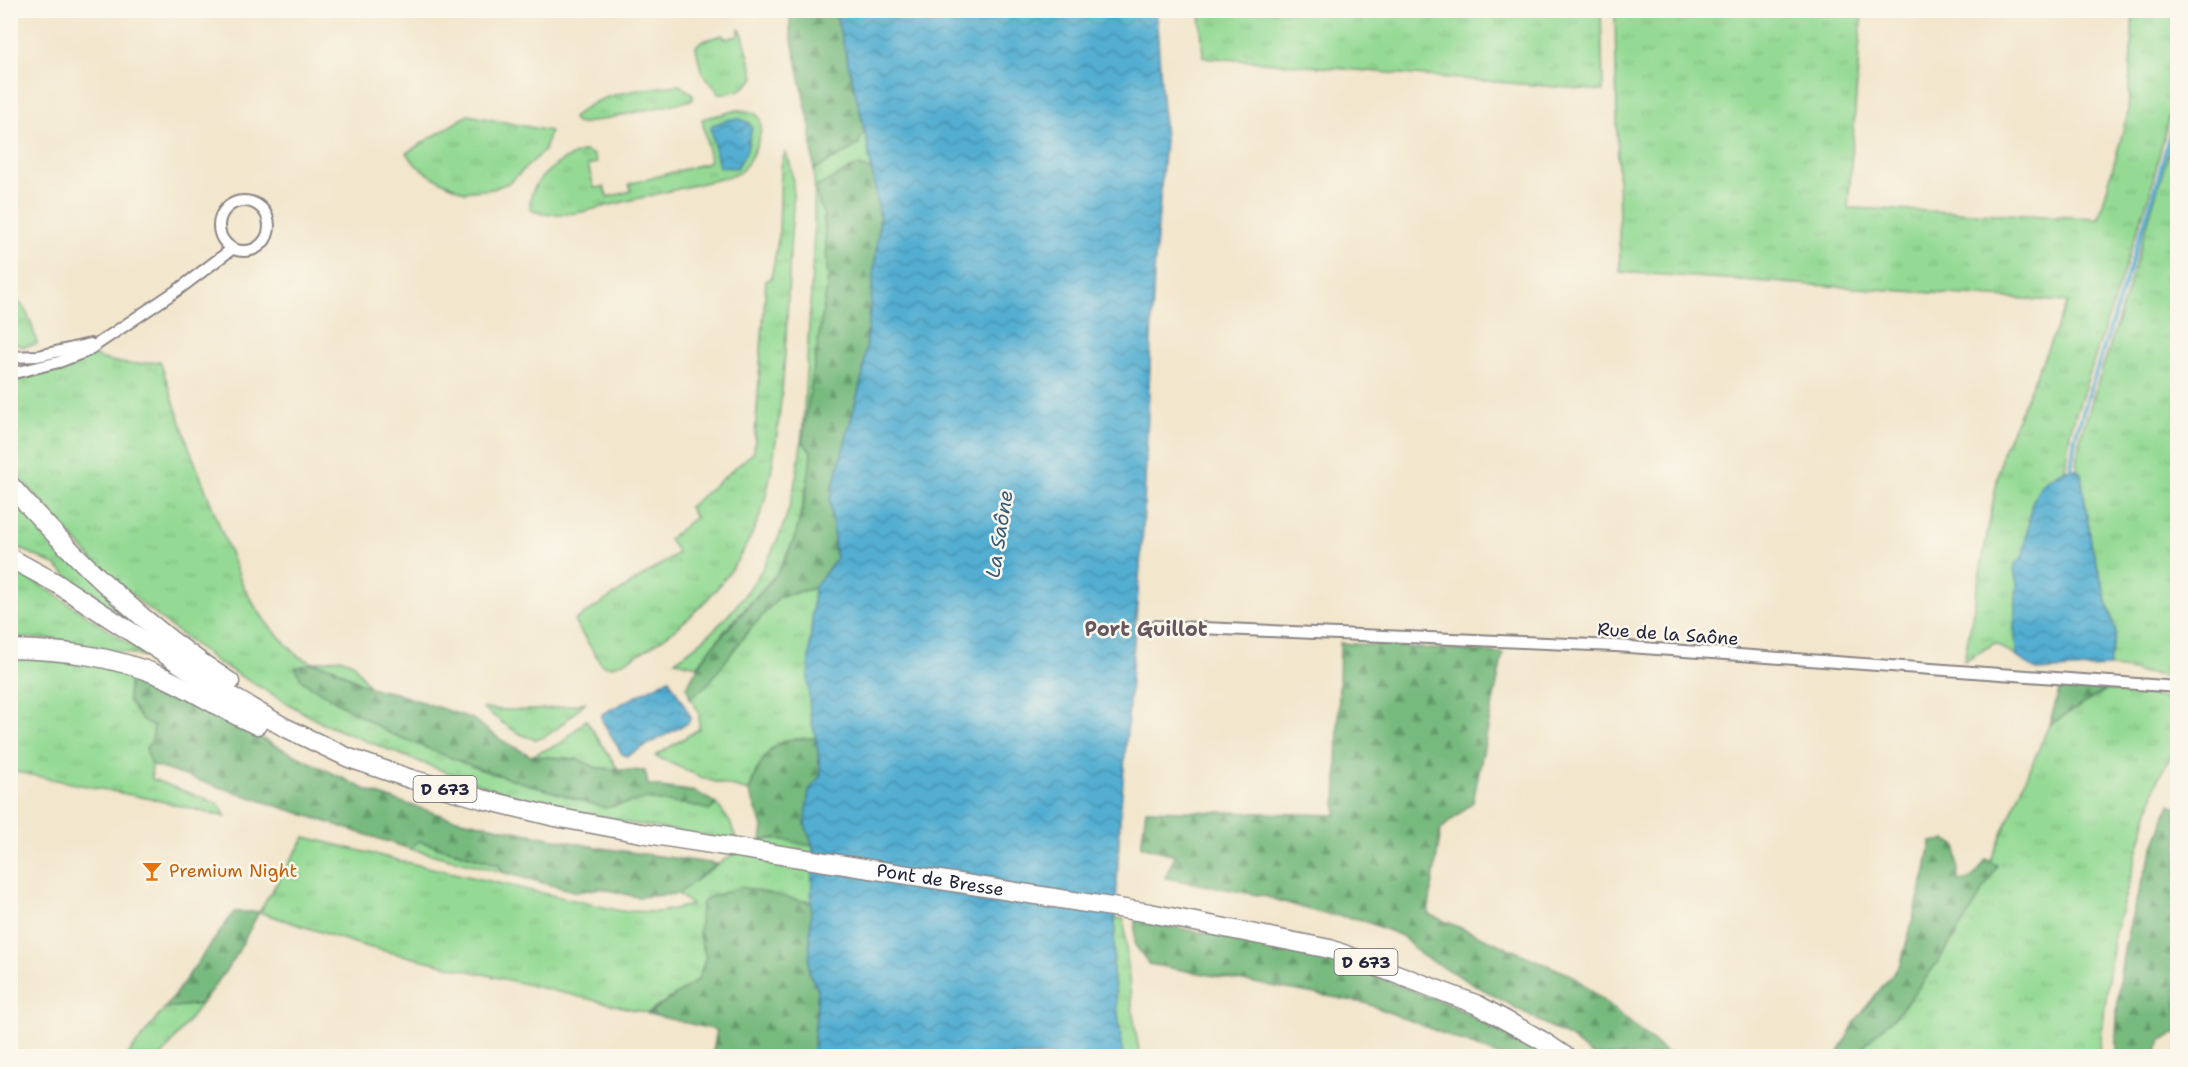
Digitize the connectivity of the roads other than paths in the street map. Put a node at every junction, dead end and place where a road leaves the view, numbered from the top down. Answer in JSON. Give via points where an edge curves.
{"nodes":[{"id":1,"x":232,"y":249,"type":"junction"},
{"id":2,"x":102,"y":341,"type":"junction"},
{"id":3,"x":10,"y":357,"type":"edge"},
{"id":4,"x":10,"y":374,"type":"edge"},
{"id":5,"x":10,"y":485,"type":"edge"},
{"id":6,"x":10,"y":558,"type":"edge"},
{"id":7,"x":1155,"y":626,"type":"dead end"},
{"id":8,"x":10,"y":649,"type":"edge"},
{"id":9,"x":2178,"y":687,"type":"edge"},
{"id":10,"x":349,"y":758,"type":"junction"},
{"id":11,"x":411,"y":779,"type":"junction"},
{"id":12,"x":1565,"y":1056,"type":"edge"}],
"edges":[{"from":1,"to":1,"type":"street","via":[[245,252],[258,248],[267,238],[270,225],[266,212],[256,203],[242,200],[230,204],[221,214],[218,227],[222,240]]},
{"from":1,"to":2,"type":"street"},
{"from":2,"to":3,"type":"street","via":[[38,356]]},
{"from":2,"to":4,"type":"street","via":[[74,357]]},
{"from":5,"to":11,"type":"main road","via":[[107,587],[192,656],[273,708]]},
{"from":6,"to":10,"type":"main road","number":"D 673","via":[[56,583],[246,706]]},
{"from":7,"to":9,"type":"street","name":"Rue de la Saône","via":[[1616,646]]},
{"from":8,"to":10,"type":"main road","via":[[85,654],[123,663],[164,678],[252,723]]},
{"from":10,"to":11,"type":"main road","number":"D 673"},
{"from":11,"to":12,"type":"main road","name":"Pont de Bresse","number":"D 673","via":[[555,817],[1150,913],[1330,949],[1478,1005]]}]}
